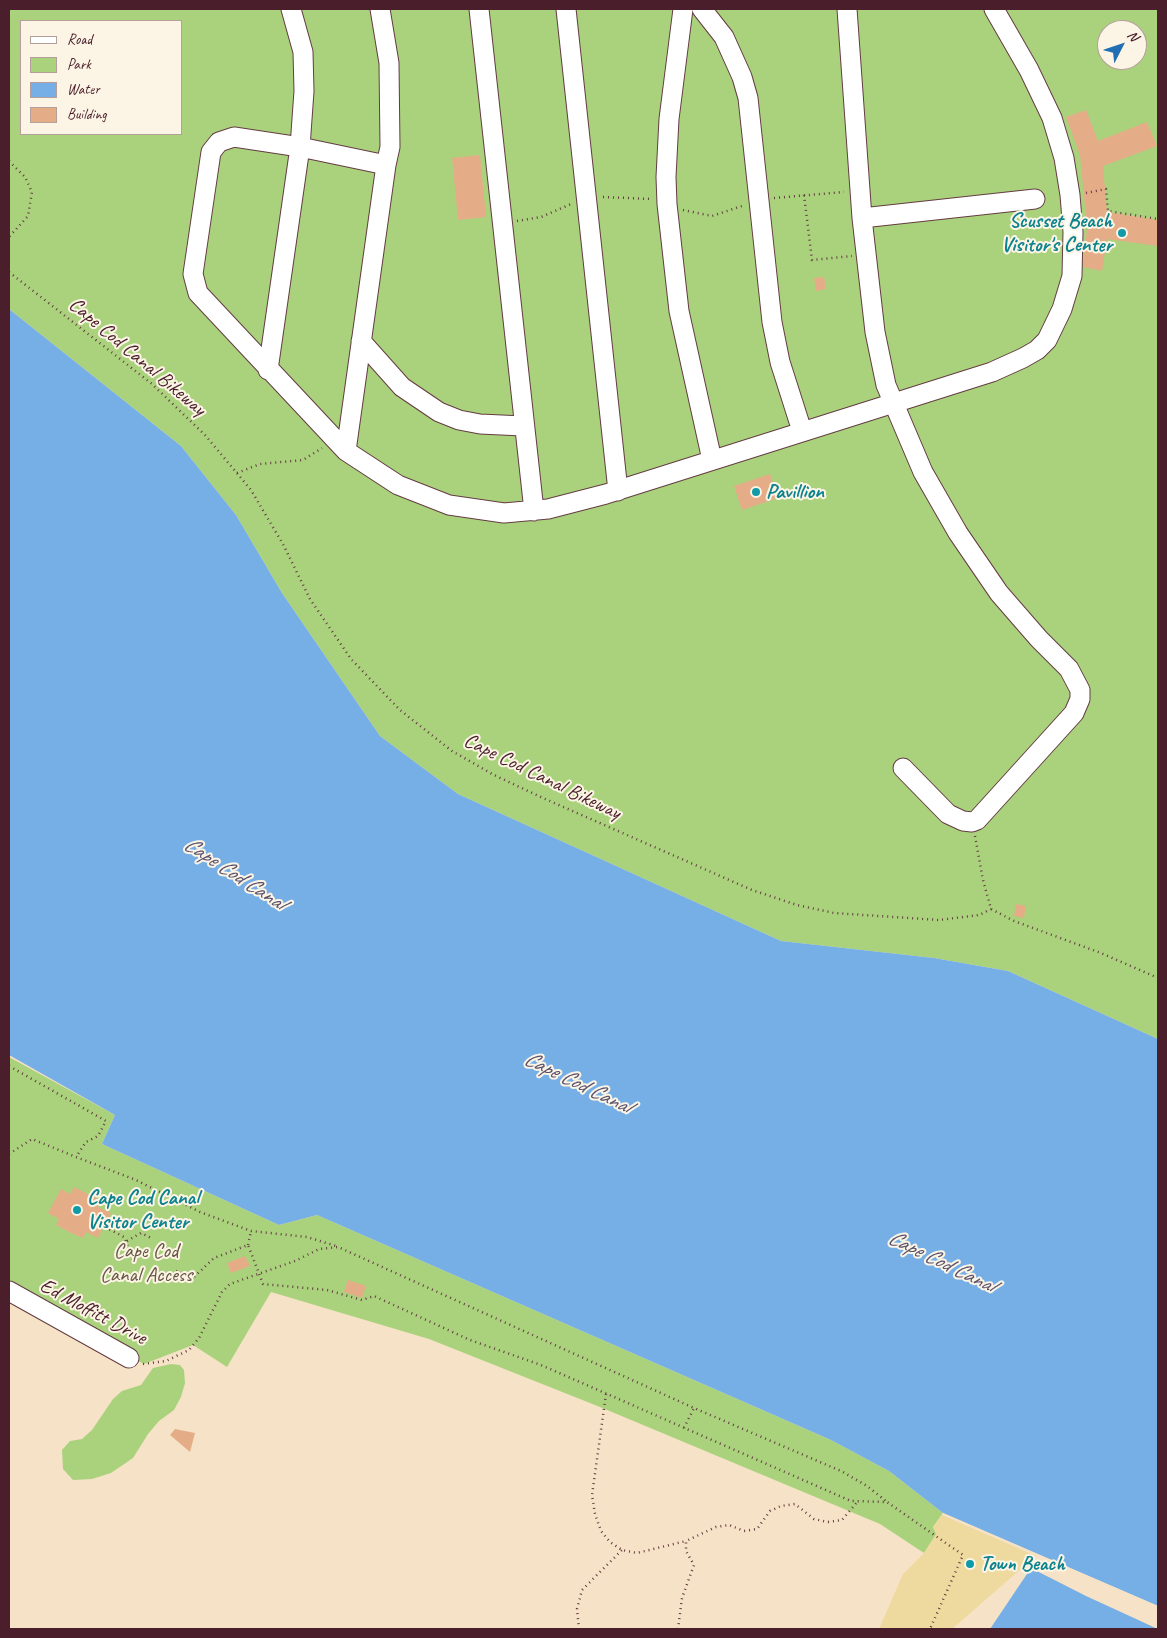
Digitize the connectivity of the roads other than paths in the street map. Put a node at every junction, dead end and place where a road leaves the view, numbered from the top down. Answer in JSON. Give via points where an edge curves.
{"nodes":[{"id":1,"x":291,"y":9,"type":"edge"},
{"id":2,"x":380,"y":9,"type":"edge"},
{"id":3,"x":479,"y":9,"type":"edge"},
{"id":4,"x":566,"y":9,"type":"edge"},
{"id":5,"x":683,"y":9,"type":"edge"},
{"id":6,"x":702,"y":9,"type":"edge"},
{"id":7,"x":847,"y":9,"type":"edge"},
{"id":8,"x":994,"y":9,"type":"edge"},
{"id":9,"x":300,"y":147,"type":"junction"},
{"id":10,"x":386,"y":166,"type":"junction"},
{"id":11,"x":1035,"y":200,"type":"dead end"},
{"id":12,"x":862,"y":218,"type":"junction"},
{"id":13,"x":361,"y":342,"type":"junction"},
{"id":14,"x":268,"y":370,"type":"junction"},
{"id":15,"x":893,"y":403,"type":"junction"},
{"id":16,"x":523,"y":426,"type":"junction"},
{"id":17,"x":802,"y":431,"type":"junction"},
{"id":18,"x":340,"y":445,"type":"junction"},
{"id":19,"x":712,"y":460,"type":"junction"},
{"id":20,"x":618,"y":492,"type":"junction"},
{"id":21,"x":534,"y":511,"type":"junction"},
{"id":22,"x":903,"y":768,"type":"dead end"},
{"id":23,"x":9,"y":1291,"type":"edge"},
{"id":24,"x":129,"y":1358,"type":"road end"}],
"edges":[{"from":1,"to":9,"type":"street","via":[[304,64]]},
{"from":2,"to":10,"type":"street","via":[[390,85],[390,147]]},
{"from":3,"to":16,"type":"street"},
{"from":4,"to":20,"type":"street"},
{"from":5,"to":19,"type":"street","via":[[668,119],[667,204],[679,311]]},
{"from":6,"to":17,"type":"street","via":[[724,37],[748,98],[772,322],[780,362]]},
{"from":7,"to":12,"type":"street"},
{"from":8,"to":15,"type":"street","via":[[1052,118],[1064,158],[1073,232],[1072,276],[1062,309],[1047,340],[1037,350],[1008,366]]},
{"from":9,"to":10,"type":"street"},
{"from":9,"to":14,"type":"street"},
{"from":9,"to":14,"type":"street","via":[[234,137],[214,146],[193,274],[203,301]]},
{"from":10,"to":13,"type":"street"},
{"from":11,"to":12,"type":"street"},
{"from":12,"to":15,"type":"street","via":[[878,351]]},
{"from":13,"to":16,"type":"street","via":[[402,387],[439,412],[480,424]]},
{"from":13,"to":18,"type":"street"},
{"from":14,"to":18,"type":"street"},
{"from":15,"to":17,"type":"street"},
{"from":15,"to":22,"type":"street","via":[[932,488],[977,563],[1039,639],[1069,669],[1080,690],[1074,713],[982,816],[972,822],[941,809]]},
{"from":16,"to":21,"type":"street"},
{"from":17,"to":19,"type":"street"},
{"from":18,"to":21,"type":"street","via":[[398,485],[449,505],[490,512]]},
{"from":19,"to":20,"type":"street"},
{"from":20,"to":21,"type":"street"},
{"from":23,"to":24,"type":"street","name":"Ed Moffitt Drive"}]}
